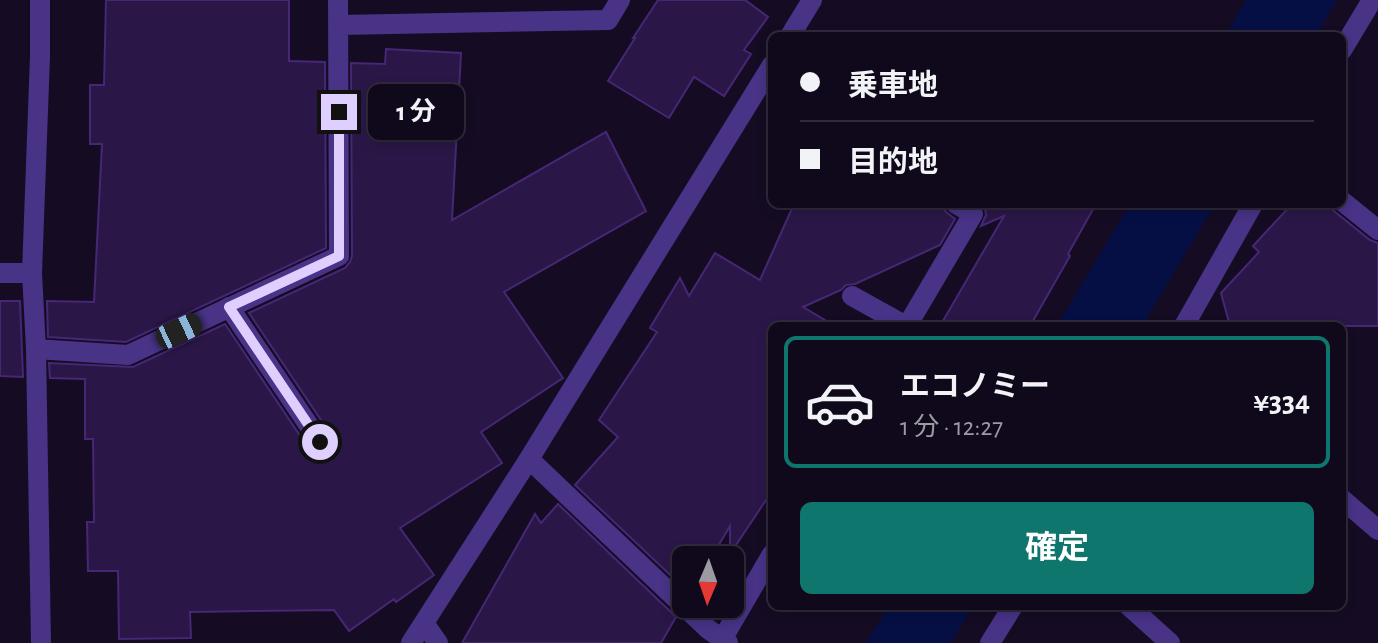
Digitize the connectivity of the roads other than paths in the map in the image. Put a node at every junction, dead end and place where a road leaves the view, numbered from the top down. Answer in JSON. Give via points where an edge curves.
{"nodes":[{"id":1,"x":40,"y":0,"type":"edge"},
{"id":2,"x":338,"y":0,"type":"edge"},
{"id":3,"x":620,"y":0,"type":"edge"},
{"id":4,"x":812,"y":0,"type":"edge"},
{"id":5,"x":1372,"y":0,"type":"edge"},
{"id":6,"x":339,"y":25,"type":"junction"},
{"id":7,"x":792,"y":32,"type":"edge"},
{"id":8,"x":1346,"y":43,"type":"edge"},
{"id":9,"x":764,"y":95,"type":"edge"},
{"id":10,"x":1346,"y":204,"type":"edge"},
{"id":11,"x":963,"y":208,"type":"edge"},
{"id":12,"x":1251,"y":208,"type":"edge"},
{"id":13,"x":1378,"y":230,"type":"edge"},
{"id":14,"x":0,"y":273,"type":"edge"},
{"id":15,"x":32,"y":273,"type":"junction"},
{"id":16,"x":852,"y":296,"type":"dead end"},
{"id":17,"x":229,"y":307,"type":"junction"},
{"id":18,"x":899,"y":322,"type":"edge"},
{"id":19,"x":908,"y":322,"type":"edge"},
{"id":20,"x":1186,"y":322,"type":"edge"},
{"id":21,"x":36,"y":349,"type":"junction"},
{"id":22,"x":320,"y":442,"type":"dead end"},
{"id":23,"x":529,"y":459,"type":"junction"},
{"id":24,"x":1346,"y":502,"type":"edge"},
{"id":25,"x":1378,"y":530,"type":"edge"},
{"id":26,"x":768,"y":561,"type":"edge"},
{"id":27,"x":1011,"y":610,"type":"edge"},
{"id":28,"x":1133,"y":610,"type":"edge"},
{"id":29,"x":424,"y":623,"type":"junction"},
{"id":30,"x":723,"y":642,"type":"edge"},
{"id":31,"x":41,"y":643,"type":"edge"},
{"id":32,"x":411,"y":643,"type":"edge"},
{"id":33,"x":438,"y":643,"type":"edge"},
{"id":34,"x":990,"y":643,"type":"edge"},
{"id":35,"x":1170,"y":643,"type":"edge"}],
"edges":[{"from":1,"to":15,"type":"street"},
{"from":2,"to":6,"type":"street"},
{"from":3,"to":6,"type":"street","via":[[608,20]]},
{"from":4,"to":7,"type":"street"},
{"from":5,"to":8,"type":"street"},
{"from":6,"to":17,"type":"street","via":[[339,256]]},
{"from":9,"to":23,"type":"street"},
{"from":10,"to":13,"type":"street"},
{"from":11,"to":19,"type":"street","via":[[973,214]]},
{"from":12,"to":20,"type":"street"},
{"from":14,"to":15,"type":"street"},
{"from":15,"to":21,"type":"street"},
{"from":16,"to":18,"type":"street"},
{"from":17,"to":21,"type":"street","via":[[128,355]]},
{"from":17,"to":22,"type":"street"},
{"from":21,"to":31,"type":"street"},
{"from":23,"to":29,"type":"street"},
{"from":23,"to":30,"type":"street"},
{"from":24,"to":25,"type":"street"},
{"from":26,"to":30,"type":"street"},
{"from":27,"to":34,"type":"street"},
{"from":28,"to":35,"type":"street"},
{"from":29,"to":32,"type":"street"},
{"from":29,"to":33,"type":"street"}]}
